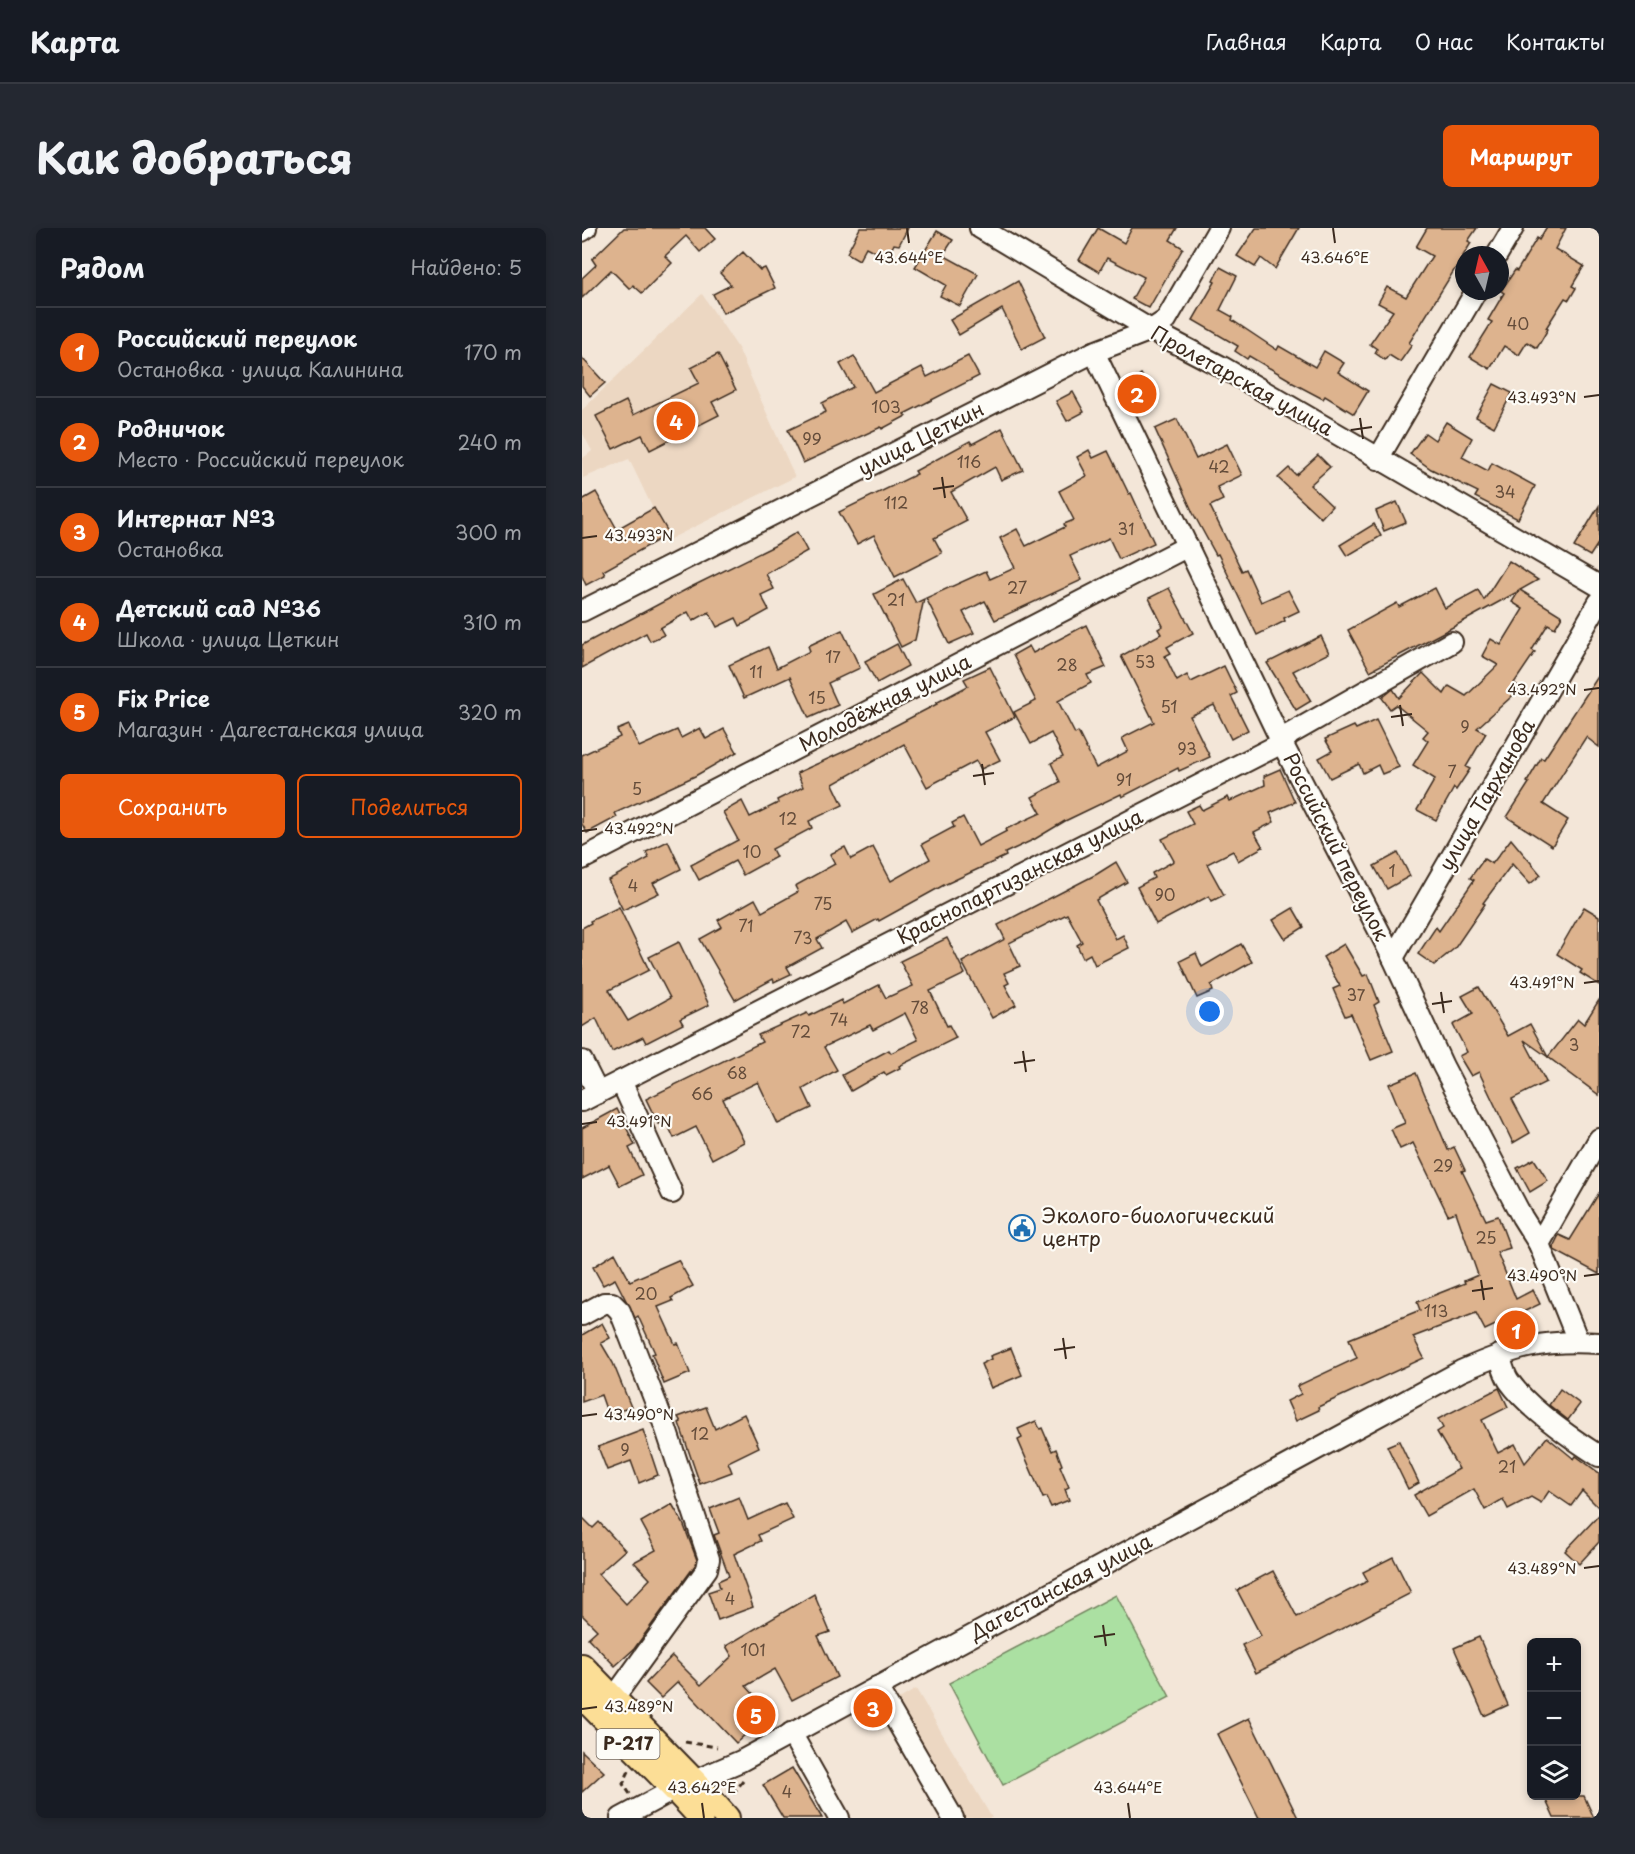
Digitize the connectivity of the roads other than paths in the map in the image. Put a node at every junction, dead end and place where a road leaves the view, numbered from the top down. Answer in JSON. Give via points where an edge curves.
{"nodes":[{"id":1,"x":585,"y":228,"type":"edge"},
{"id":2,"x":980,"y":228,"type":"edge"},
{"id":3,"x":1219,"y":228,"type":"edge"},
{"id":4,"x":1513,"y":228,"type":"edge"},
{"id":5,"x":582,"y":231,"type":"edge"},
{"id":6,"x":1502,"y":246,"type":"edge"},
{"id":7,"x":1471,"y":300,"type":"edge"},
{"id":8,"x":1151,"y":330,"type":"junction"},
{"id":9,"x":1094,"y":352,"type":"junction"},
{"id":10,"x":1378,"y":459,"type":"junction"},
{"id":11,"x":1188,"y":546,"type":"junction"},
{"id":12,"x":1599,"y":586,"type":"edge"},
{"id":13,"x":1599,"y":602,"type":"edge"},
{"id":14,"x":582,"y":611,"type":"edge"},
{"id":15,"x":1452,"y":642,"type":"dead end"},
{"id":16,"x":1282,"y":744,"type":"junction"},
{"id":17,"x":582,"y":859,"type":"edge"},
{"id":18,"x":1393,"y":958,"type":"junction"},
{"id":19,"x":582,"y":1061,"type":"edge"},
{"id":20,"x":621,"y":1081,"type":"junction"},
{"id":21,"x":590,"y":1097,"type":"edge"},
{"id":22,"x":1599,"y":1140,"type":"edge"},
{"id":23,"x":672,"y":1193,"type":"dead end"},
{"id":24,"x":1539,"y":1244,"type":"junction"},
{"id":25,"x":582,"y":1315,"type":"edge"},
{"id":26,"x":1578,"y":1341,"type":"junction"},
{"id":27,"x":1599,"y":1343,"type":"edge"},
{"id":28,"x":1499,"y":1355,"type":"junction"},
{"id":29,"x":1599,"y":1456,"type":"edge"},
{"id":30,"x":582,"y":1666,"type":"edge"},
{"id":31,"x":877,"y":1687,"type":"junction"},
{"id":32,"x":582,"y":1696,"type":"edge"},
{"id":33,"x":613,"y":1699,"type":"junction"},
{"id":34,"x":791,"y":1733,"type":"junction"},
{"id":35,"x":685,"y":1786,"type":"junction"},
{"id":36,"x":728,"y":1808,"type":"edge"},
{"id":37,"x":621,"y":1818,"type":"edge"},
{"id":38,"x":701,"y":1818,"type":"edge"},
{"id":39,"x":839,"y":1818,"type":"edge"},
{"id":40,"x":953,"y":1818,"type":"edge"}],
"edges":[{"from":1,"to":5,"type":"street"},
{"from":2,"to":8,"type":"street","name":"Пролетарская улица"},
{"from":3,"to":8,"type":"street","name":"улица Цеткин","via":[[1166,320]]},
{"from":4,"to":6,"type":"street"},
{"from":7,"to":10,"type":"street"},
{"from":8,"to":9,"type":"street","name":"улица Цеткин"},
{"from":8,"to":10,"type":"street","name":"Пролетарская улица"},
{"from":9,"to":11,"type":"street","name":"Российский переулок"},
{"from":9,"to":14,"type":"street","name":"улица Цеткин"},
{"from":10,"to":12,"type":"street","name":"Пролетарская улица"},
{"from":11,"to":16,"type":"street","name":"Российский переулок"},
{"from":11,"to":17,"type":"street","name":"Молодёжная улица"},
{"from":13,"to":18,"type":"street","name":"улица Тарханова"},
{"from":15,"to":16,"type":"street","name":"Краснопартизанская улица","via":[[1290,734]]},
{"from":16,"to":18,"type":"street","name":"Российский переулок"},
{"from":16,"to":20,"type":"street","name":"Краснопартизанская улица"},
{"from":18,"to":24,"type":"street","name":"Российский переулок","via":[[1443,1066]]},
{"from":19,"to":21,"type":"street"},
{"from":20,"to":21,"type":"street","name":"Краснопартизанская улица"},
{"from":20,"to":23,"type":"street"},
{"from":22,"to":24,"type":"street"},
{"from":24,"to":26,"type":"street","name":"Российский переулок"},
{"from":25,"to":33,"type":"street","via":[[604,1303],[612,1303],[620,1311],[666,1429],[709,1559],[707,1569]]},
{"from":26,"to":27,"type":"street","name":"Дагестанская улица"},
{"from":26,"to":28,"type":"street","name":"Дагестанская улица","via":[[1540,1344]]},
{"from":28,"to":29,"type":"street","via":[[1508,1380],[1529,1402]]},
{"from":28,"to":31,"type":"street","name":"Дагестанская улица","via":[[1461,1371]]},
{"from":30,"to":33,"type":"main road","number":"Р-217"},
{"from":31,"to":34,"type":"street","name":"Дагестанская улица"},
{"from":31,"to":40,"type":"street"},
{"from":32,"to":35,"type":"main road","number":"Р-217","via":[[636,1752]]},
{"from":33,"to":35,"type":"main road","number":"Р-217"},
{"from":34,"to":35,"type":"street","name":"Дагестанская улица"},
{"from":34,"to":39,"type":"street"},
{"from":35,"to":36,"type":"main road","number":"Р-217"},
{"from":35,"to":37,"type":"street","name":"Дагестанская улица"},
{"from":35,"to":38,"type":"main road","number":"Р-217"}]}
